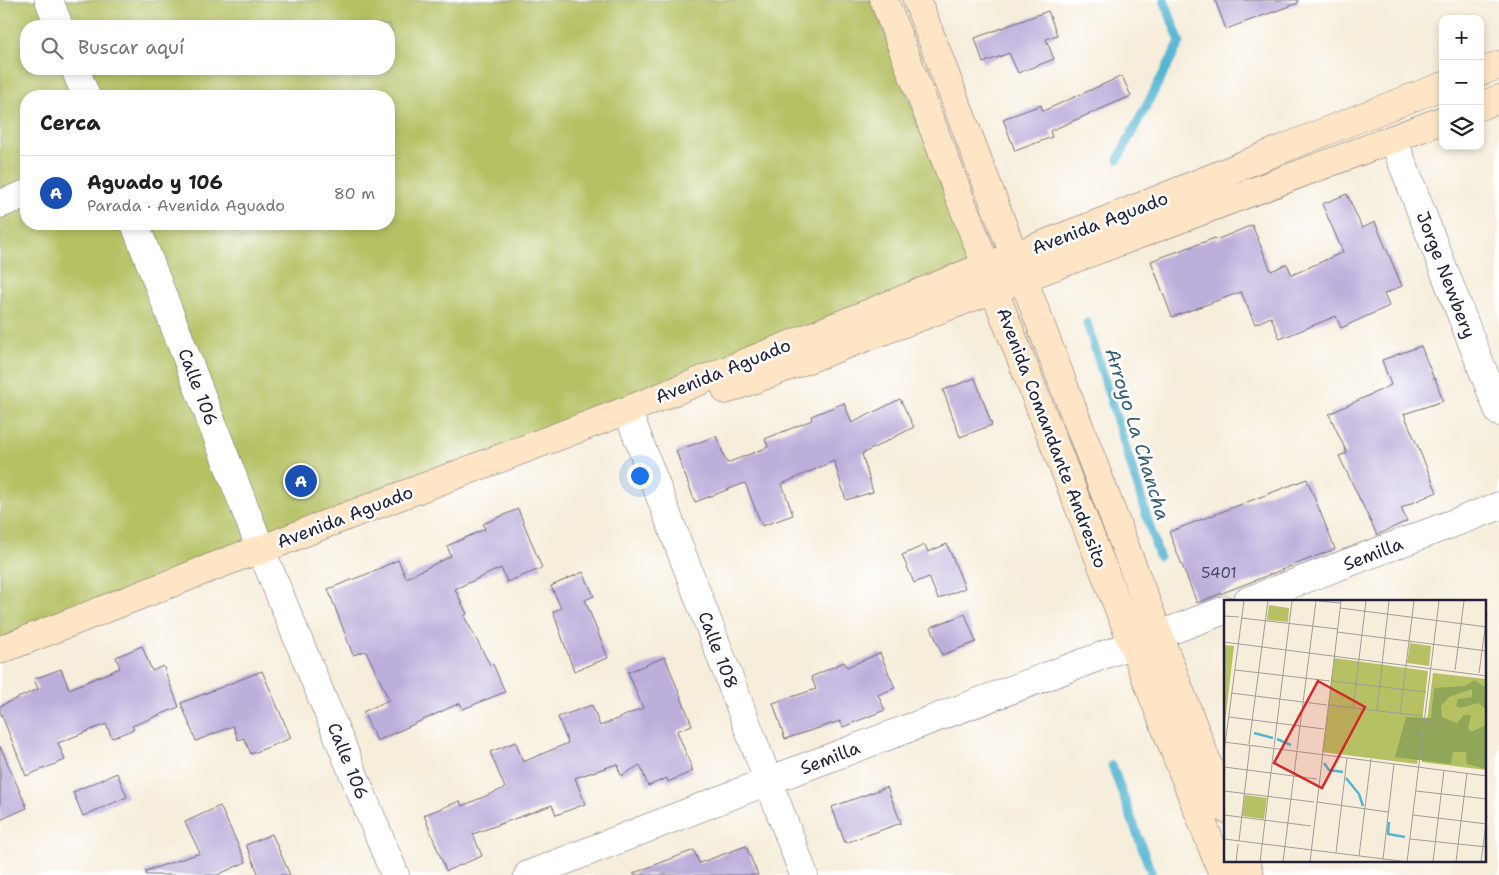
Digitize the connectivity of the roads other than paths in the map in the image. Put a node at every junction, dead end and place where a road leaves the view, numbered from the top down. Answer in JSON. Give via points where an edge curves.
{"nodes":[{"id":1,"x":49,"y":0,"type":"edge"},
{"id":2,"x":884,"y":0,"type":"edge"},
{"id":3,"x":917,"y":0,"type":"edge"},
{"id":4,"x":57,"y":20,"type":"edge"},
{"id":5,"x":1499,"y":65,"type":"edge"},
{"id":6,"x":1484,"y":71,"type":"edge"},
{"id":7,"x":77,"y":75,"type":"edge"},
{"id":8,"x":1439,"y":87,"type":"edge"},
{"id":9,"x":84,"y":90,"type":"edge"},
{"id":10,"x":1499,"y":100,"type":"edge"},
{"id":11,"x":1483,"y":105,"type":"edge"},
{"id":12,"x":1439,"y":122,"type":"edge"},
{"id":13,"x":1393,"y":139,"type":"junction"},
{"id":14,"x":20,"y":196,"type":"edge"},
{"id":15,"x":0,"y":204,"type":"edge"},
{"id":16,"x":137,"y":230,"type":"edge"},
{"id":17,"x":1019,"y":268,"type":"junction"},
{"id":18,"x":990,"y":278,"type":"junction"},
{"id":19,"x":1499,"y":412,"type":"edge"},
{"id":20,"x":633,"y":425,"type":"junction"},
{"id":21,"x":1499,"y":506,"type":"edge"},
{"id":22,"x":264,"y":557,"type":"junction"},
{"id":23,"x":1250,"y":600,"type":"edge"},
{"id":24,"x":1224,"y":610,"type":"edge"},
{"id":25,"x":1159,"y":635,"type":"junction"},
{"id":26,"x":1133,"y":644,"type":"junction"},
{"id":27,"x":0,"y":650,"type":"edge"},
{"id":28,"x":0,"y":666,"type":"edge"},
{"id":29,"x":768,"y":781,"type":"junction"},
{"id":30,"x":1224,"y":806,"type":"edge"},
{"id":31,"x":1245,"y":862,"type":"edge"},
{"id":32,"x":395,"y":875,"type":"edge"},
{"id":33,"x":528,"y":875,"type":"edge"},
{"id":34,"x":804,"y":875,"type":"edge"},
{"id":35,"x":1223,"y":875,"type":"edge"},
{"id":36,"x":1250,"y":875,"type":"edge"}],
"edges":[{"from":1,"to":4,"type":"street"},
{"from":2,"to":18,"type":"main road","name":"Avenida Comandante Andresito"},
{"from":3,"to":17,"type":"main road","name":"Avenida Comandante Andresito"},
{"from":5,"to":6,"type":"main road"},
{"from":7,"to":9,"type":"street"},
{"from":8,"to":17,"type":"main road","name":"Avenida Aguado","via":[[1130,212]]},
{"from":10,"to":11,"type":"main road"},
{"from":12,"to":13,"type":"main road","name":"Avenida Aguado"},
{"from":13,"to":17,"type":"main road","name":"Avenida Aguado"},
{"from":13,"to":19,"type":"street","name":"Jorge Newbery"},
{"from":14,"to":15,"type":"street"},
{"from":16,"to":22,"type":"street","name":"Calle 106"},
{"from":17,"to":18,"type":"main road","name":"Avenida Aguado"},
{"from":17,"to":25,"type":"main road","name":"Avenida Comandante Andresito"},
{"from":18,"to":20,"type":"main road","name":"Avenida Aguado"},
{"from":18,"to":22,"type":"main road","name":"Avenida Aguado","via":[[318,527]]},
{"from":18,"to":26,"type":"main road","name":"Avenida Comandante Andresito"},
{"from":20,"to":22,"type":"main road","name":"Avenida Aguado"},
{"from":20,"to":29,"type":"street","name":"Calle 108"},
{"from":21,"to":23,"type":"street","name":"Semilla"},
{"from":22,"to":27,"type":"main road","name":"Avenida Aguado","via":[[241,556]]},
{"from":22,"to":28,"type":"main road","name":"Avenida Aguado"},
{"from":22,"to":32,"type":"street","name":"Calle 106"},
{"from":24,"to":25,"type":"street"},
{"from":25,"to":30,"type":"main road","name":"Avenida Comandante Andresito"},
{"from":26,"to":29,"type":"street","name":"Semilla"},
{"from":26,"to":35,"type":"main road","name":"Avenida Comandante Andresito"},
{"from":29,"to":33,"type":"street","name":"Semilla"},
{"from":29,"to":34,"type":"street","name":"Calle 108"},
{"from":31,"to":36,"type":"main road"}]}
